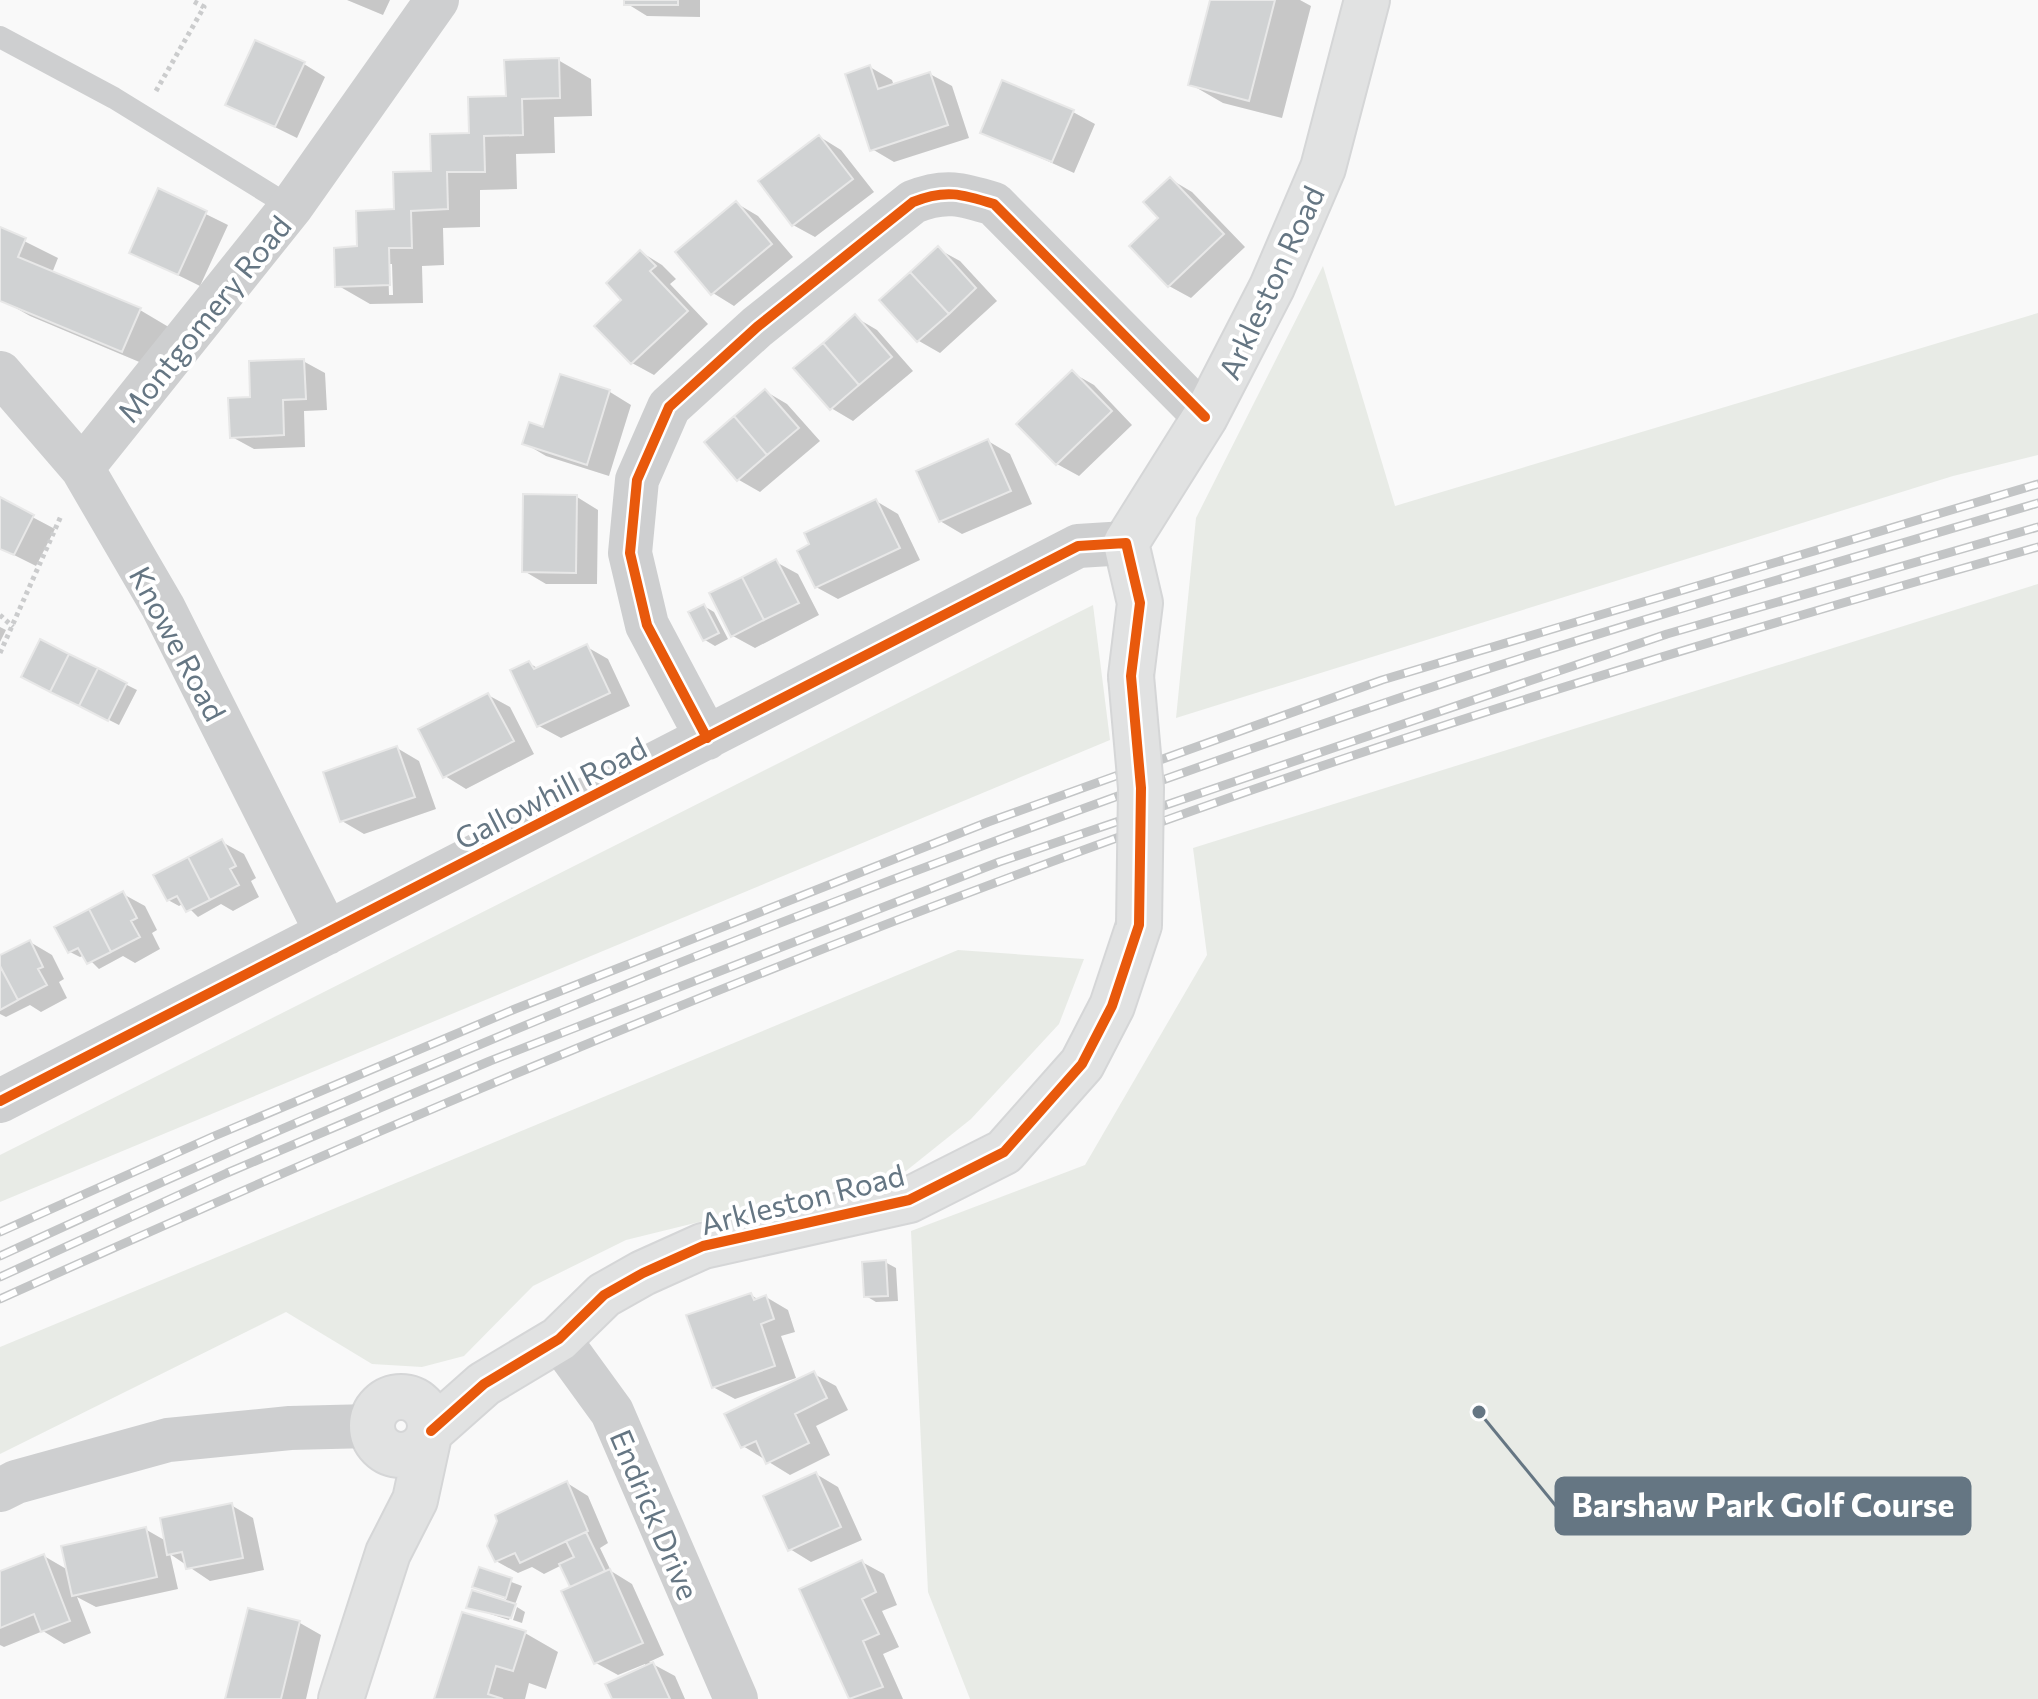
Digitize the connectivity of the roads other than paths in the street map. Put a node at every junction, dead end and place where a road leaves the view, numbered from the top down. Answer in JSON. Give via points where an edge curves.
{"nodes":[{"id":1,"x":437,"y":0,"type":"edge"},
{"id":2,"x":1367,"y":0,"type":"edge"},
{"id":3,"x":0,"y":37,"type":"edge"},
{"id":4,"x":291,"y":207,"type":"junction"},
{"id":5,"x":0,"y":373,"type":"edge"},
{"id":6,"x":1205,"y":417,"type":"junction"},
{"id":7,"x":82,"y":468,"type":"junction"},
{"id":8,"x":1126,"y":543,"type":"junction"},
{"id":9,"x":707,"y":738,"type":"junction"},
{"id":10,"x":327,"y":933,"type":"junction"},
{"id":11,"x":0,"y":1101,"type":"edge"},
{"id":12,"x":559,"y":1339,"type":"junction"},
{"id":13,"x":424,"y":1423,"type":"junction"},
{"id":14,"x":378,"y":1439,"type":"junction"},
{"id":15,"x":0,"y":1490,"type":"edge"},
{"id":16,"x":388,"y":1553,"type":"junction"},
{"id":17,"x":341,"y":1699,"type":"edge"},
{"id":18,"x":736,"y":1699,"type":"edge"}],
"edges":[{"from":1,"to":4,"type":"street","name":"Montgomery Road"},
{"from":2,"to":6,"type":"street","name":"Arkleston Road","via":[[1323,168],[1272,287]]},
{"from":3,"to":4,"type":"lane","via":[[142,115]]},
{"from":4,"to":7,"type":"street","name":"Montgomery Road"},
{"from":5,"to":7,"type":"street","name":"Knowe Road"},
{"from":6,"to":8,"type":"street","name":"Arkleston Road"},
{"from":6,"to":9,"type":"street","via":[[994,204],[936,192],[913,202],[757,327],[669,407],[637,480],[630,553],[647,625]]},
{"from":7,"to":10,"type":"street","name":"Knowe Road","via":[[163,607]]},
{"from":8,"to":9,"type":"street","name":"Gallowhill Road","via":[[1078,546]]},
{"from":8,"to":12,"type":"street","name":"Arkleston Road","bridge":true,"via":[[1140,603],[1131,676],[1141,788],[1139,925],[1112,1006],[1082,1064],[1004,1152],[909,1200],[703,1246],[604,1295]]},
{"from":9,"to":10,"type":"street","name":"Gallowhill Road"},
{"from":10,"to":11,"type":"street","name":"Gallowhill Road"},
{"from":12,"to":13,"type":"street","name":"Arkleston Road"},
{"from":12,"to":18,"type":"street","name":"Endrick Drive","via":[[612,1412]]},
{"from":13,"to":14,"type":"street","via":[[404,1397],[385,1402],[378,1408]]},
{"from":13,"to":16,"type":"street","via":[[415,1500]]},
{"from":14,"to":15,"type":"street","via":[[290,1428],[168,1440]]},
{"from":14,"to":16,"type":"street","via":[[389,1488]]},
{"from":16,"to":17,"type":"street"}]}
